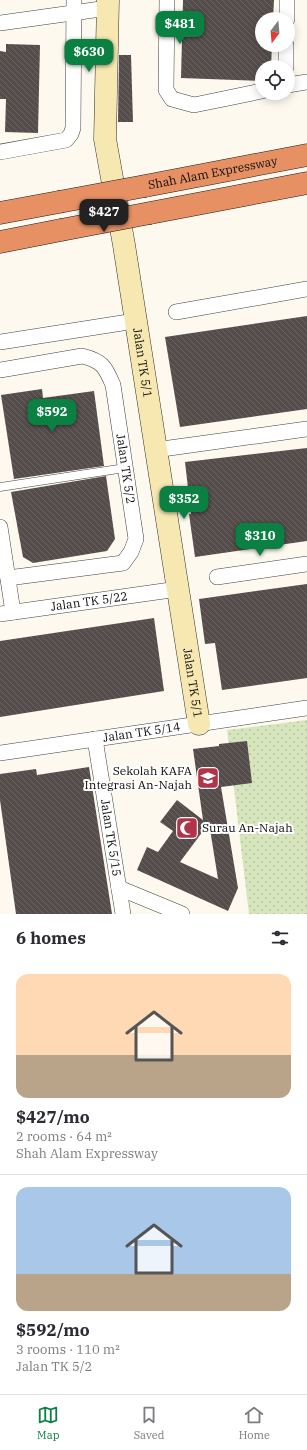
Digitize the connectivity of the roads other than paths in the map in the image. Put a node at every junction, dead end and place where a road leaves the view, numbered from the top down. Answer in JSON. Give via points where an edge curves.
{"nodes":[{"id":1,"x":167,"y":0,"type":"edge"},
{"id":2,"x":287,"y":0,"type":"edge"},
{"id":3,"x":108,"y":4,"type":"edge"},
{"id":4,"x":74,"y":6,"type":"edge"},
{"id":5,"x":287,"y":12,"type":"edge"},
{"id":6,"x":0,"y":23,"type":"edge"},
{"id":7,"x":307,"y":82,"type":"edge"},
{"id":8,"x":295,"y":84,"type":"edge"},
{"id":9,"x":255,"y":92,"type":"edge"},
{"id":10,"x":0,"y":152,"type":"edge"},
{"id":11,"x":307,"y":155,"type":"edge"},
{"id":12,"x":307,"y":183,"type":"edge"},
{"id":13,"x":0,"y":213,"type":"edge"},
{"id":14,"x":0,"y":242,"type":"edge"},
{"id":15,"x":307,"y":289,"type":"edge"},
{"id":16,"x":176,"y":312,"type":"dead end"},
{"id":17,"x":135,"y":321,"type":"junction"},
{"id":18,"x":0,"y":342,"type":"edge"},
{"id":19,"x":0,"y":370,"type":"edge"},
{"id":20,"x":307,"y":429,"type":"edge"},
{"id":21,"x":156,"y":450,"type":"junction"},
{"id":22,"x":125,"y":468,"type":"junction"},
{"id":23,"x":0,"y":487,"type":"edge"},
{"id":24,"x":0,"y":527,"type":"edge"},
{"id":25,"x":307,"y":564,"type":"edge"},
{"id":26,"x":217,"y":577,"type":"dead end"},
{"id":27,"x":8,"y":578,"type":"junction"},
{"id":28,"x":178,"y":589,"type":"junction"},
{"id":29,"x":6,"y":613,"type":"edge"},
{"id":30,"x":307,"y":708,"type":"edge"},
{"id":31,"x":199,"y":724,"type":"junction"},
{"id":32,"x":95,"y":739,"type":"junction"},
{"id":33,"x":0,"y":753,"type":"edge"},
{"id":34,"x":119,"y":888,"type":"junction"},
{"id":35,"x":123,"y":914,"type":"edge"},
{"id":36,"x":182,"y":914,"type":"edge"}],
"edges":[{"from":1,"to":9,"type":"street","via":[[166,90],[172,99],[194,105]]},
{"from":2,"to":5,"type":"street"},
{"from":3,"to":4,"type":"street"},
{"from":3,"to":17,"type":"street","name":"Jalan TK 5/1","via":[[105,139]]},
{"from":4,"to":6,"type":"street"},
{"from":4,"to":10,"type":"street","via":[[71,134],[66,140]]},
{"from":7,"to":8,"type":"street"},
{"from":11,"to":13,"type":"highway","name":"Shah Alam Expressway","bridge":true},
{"from":12,"to":14,"type":"highway","bridge":true},
{"from":15,"to":16,"type":"street"},
{"from":17,"to":18,"type":"street"},
{"from":17,"to":21,"type":"street","name":"Jalan TK 5/1"},
{"from":19,"to":22,"type":"street","name":"Jalan TK 5/2","via":[[82,356],[95,360],[107,370],[113,385]]},
{"from":20,"to":21,"type":"street"},
{"from":21,"to":28,"type":"street","name":"Jalan TK 5/1"},
{"from":22,"to":23,"type":"lane"},
{"from":22,"to":27,"type":"street","name":"Jalan TK 5/2","via":[[136,539],[123,563]]},
{"from":24,"to":27,"type":"street"},
{"from":25,"to":26,"type":"street"},
{"from":27,"to":29,"type":"street"},
{"from":28,"to":29,"type":"street","name":"Jalan TK 5/22"},
{"from":28,"to":31,"type":"street","name":"Jalan TK 5/1"},
{"from":30,"to":31,"type":"street","name":"Jalan TK 5/14"},
{"from":31,"to":32,"type":"street","name":"Jalan TK 5/14"},
{"from":32,"to":33,"type":"street","name":"Jalan TK 5/14"},
{"from":32,"to":34,"type":"street","name":"Jalan TK 5/15"},
{"from":34,"to":35,"type":"street","name":"Jalan TK 5/15"},
{"from":34,"to":36,"type":"street"}]}
